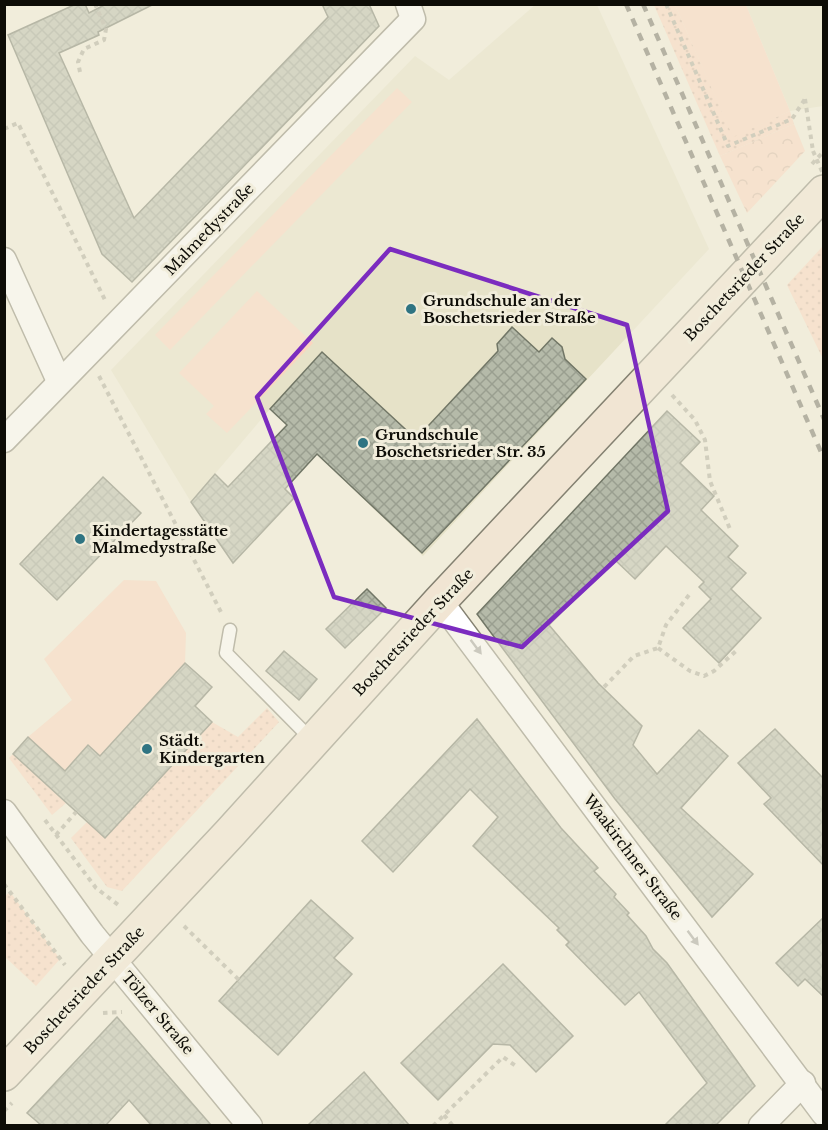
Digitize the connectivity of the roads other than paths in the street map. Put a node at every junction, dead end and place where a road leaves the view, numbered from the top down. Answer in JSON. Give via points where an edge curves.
{"nodes":[{"id":1,"x":411,"y":12,"type":"edge"},
{"id":2,"x":824,"y":192,"type":"edge"},
{"id":3,"x":4,"y":260,"type":"edge"},
{"id":4,"x":59,"y":381,"type":"junction"},
{"id":5,"x":4,"y":440,"type":"edge"},
{"id":6,"x":440,"y":601,"type":"junction"},
{"id":7,"x":230,"y":630,"type":"road end"},
{"id":8,"x":313,"y":741,"type":"junction"},
{"id":9,"x":4,"y":812,"type":"edge"},
{"id":10,"x":112,"y":959,"type":"junction"},
{"id":11,"x":4,"y":1074,"type":"edge"},
{"id":12,"x":803,"y":1083,"type":"junction"},
{"id":13,"x":824,"y":1114,"type":"edge"},
{"id":14,"x":250,"y":1125,"type":"edge"},
{"id":15,"x":761,"y":1125,"type":"edge"}],
"edges":[{"from":1,"to":4,"type":"street","name":"Malmedystraße"},
{"from":2,"to":6,"type":"main road","name":"Boschetsrieder Straße"},
{"from":3,"to":4,"type":"street"},
{"from":4,"to":5,"type":"street","name":"Malmedystraße"},
{"from":6,"to":8,"type":"main road","name":"Boschetsrieder Straße"},
{"from":6,"to":12,"type":"street","name":"Waakirchner Straße","one_way":true},
{"from":7,"to":8,"type":"lane","via":[[226,653]]},
{"from":8,"to":10,"type":"main road","name":"Boschetsrieder Straße"},
{"from":9,"to":10,"type":"street","name":"Tölzer Straße"},
{"from":10,"to":11,"type":"main road","name":"Boschetsrieder Straße"},
{"from":10,"to":14,"type":"street","name":"Tölzer Straße"},
{"from":12,"to":13,"type":"street","name":"Waakirchner Straße"},
{"from":12,"to":15,"type":"street"}]}
